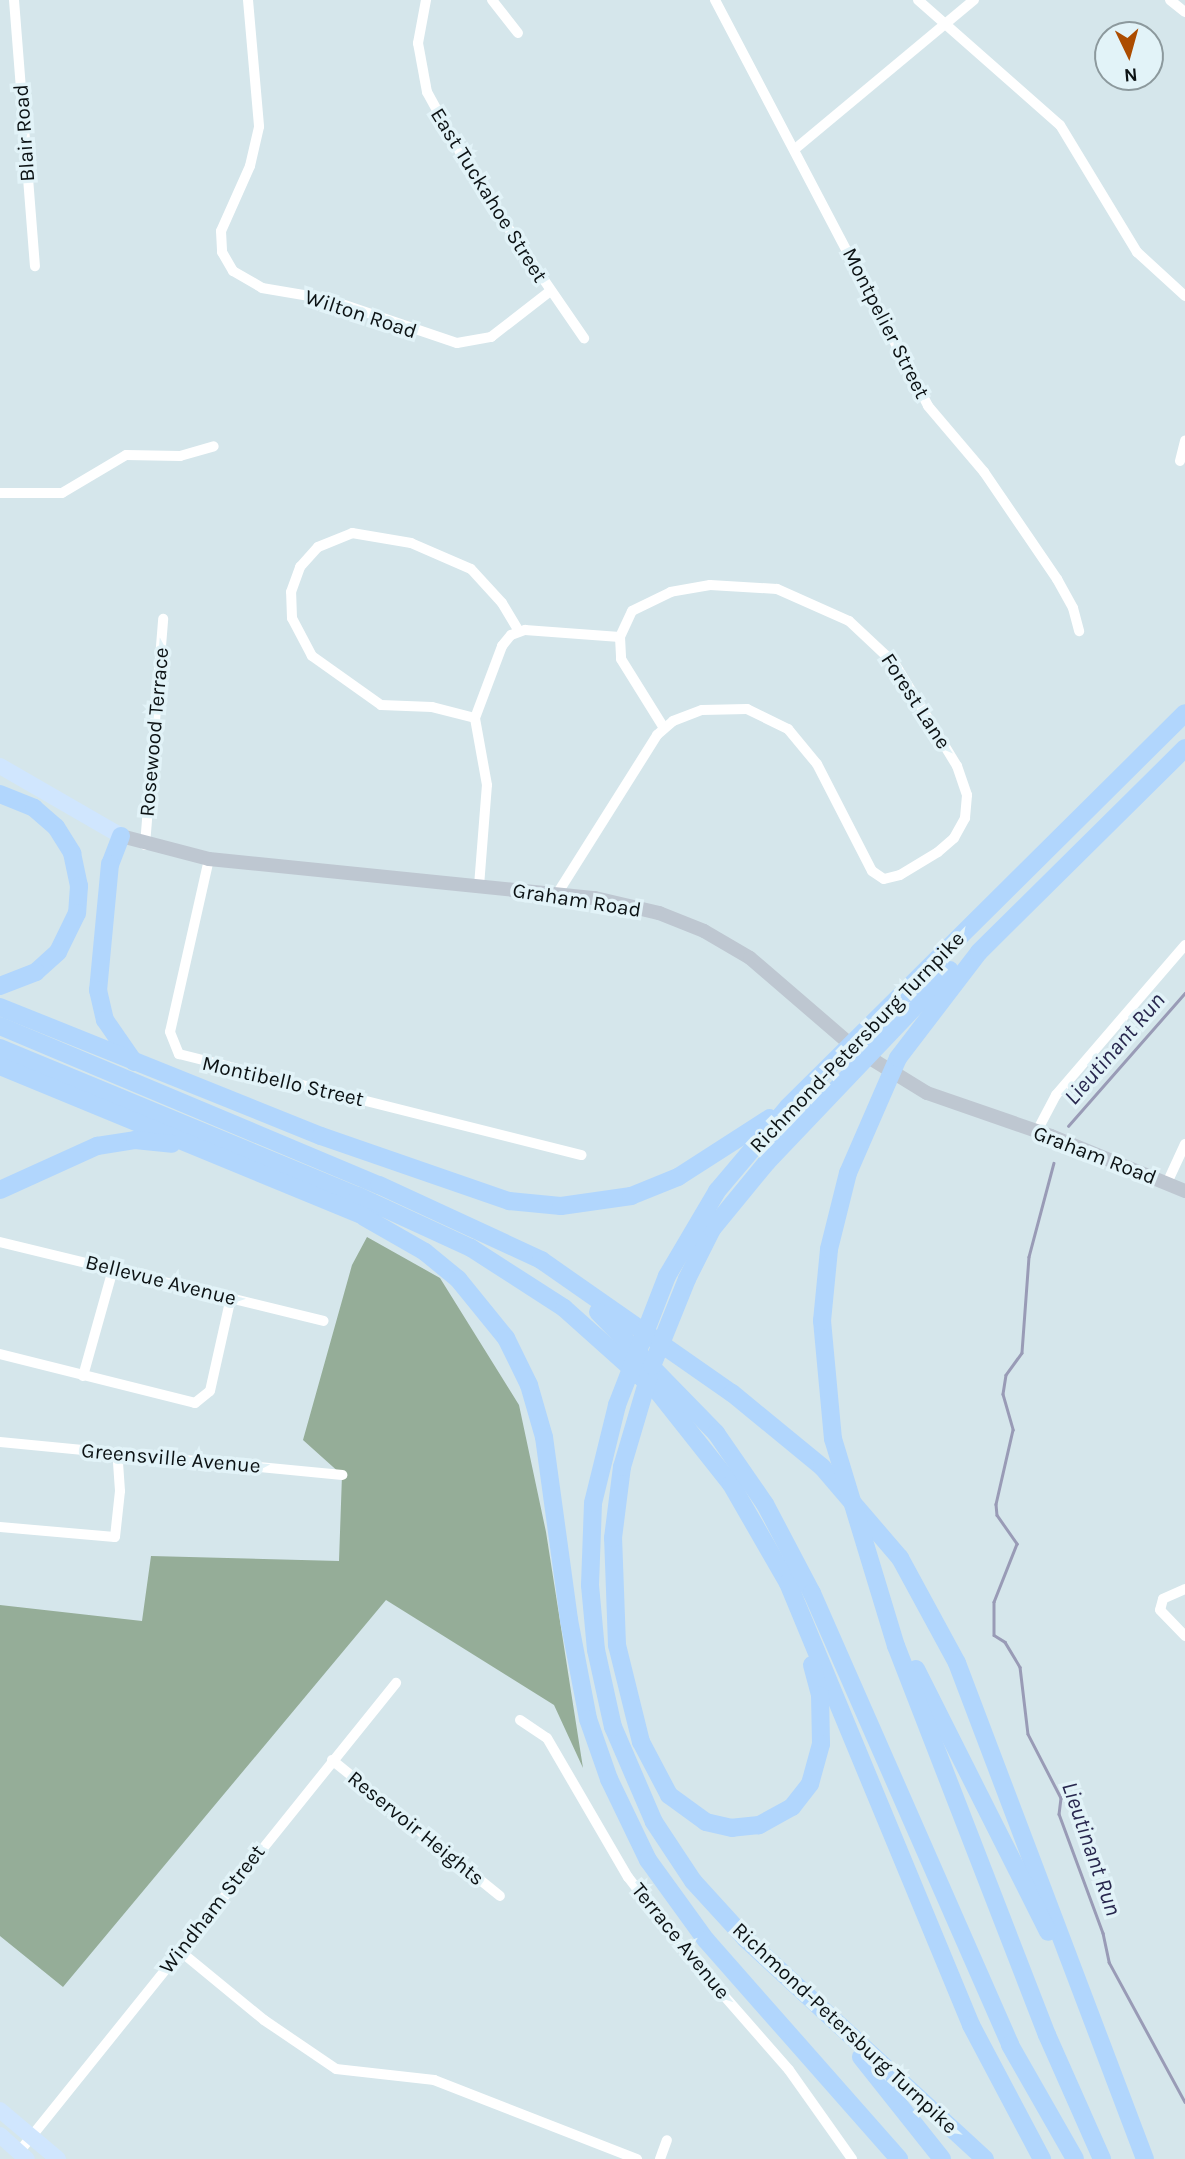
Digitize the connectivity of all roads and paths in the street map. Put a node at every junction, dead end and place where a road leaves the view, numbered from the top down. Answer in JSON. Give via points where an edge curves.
{"nodes":[{"id":1,"x":15,"y":0,"type":"edge"},
{"id":2,"x":248,"y":0,"type":"edge"},
{"id":3,"x":426,"y":0,"type":"edge"},
{"id":4,"x":492,"y":0,"type":"edge"},
{"id":5,"x":715,"y":0,"type":"edge"},
{"id":6,"x":918,"y":0,"type":"edge"},
{"id":7,"x":974,"y":0,"type":"edge"},
{"id":8,"x":1170,"y":0,"type":"edge"},
{"id":9,"x":1185,"y":12,"type":"edge"},
{"id":10,"x":946,"y":24,"type":"junction"},
{"id":11,"x":518,"y":33,"type":"dead end"},
{"id":12,"x":795,"y":149,"type":"junction"},
{"id":13,"x":35,"y":266,"type":"dead end"},
{"id":14,"x":549,"y":292,"type":"junction"},
{"id":15,"x":1185,"y":296,"type":"edge"},
{"id":16,"x":584,"y":338,"type":"dead end"},
{"id":17,"x":1185,"y":441,"type":"edge"},
{"id":18,"x":214,"y":446,"type":"dead end"},
{"id":19,"x":1180,"y":461,"type":"dead end"},
{"id":20,"x":0,"y":493,"type":"edge"},
{"id":21,"x":163,"y":619,"type":"dead end"},
{"id":22,"x":519,"y":631,"type":"junction"},
{"id":23,"x":1079,"y":631,"type":"dead end"},
{"id":24,"x":620,"y":637,"type":"junction"},
{"id":25,"x":1185,"y":713,"type":"edge"},
{"id":26,"x":475,"y":718,"type":"junction"},
{"id":27,"x":664,"y":728,"type":"junction"},
{"id":28,"x":1185,"y":748,"type":"edge"},
{"id":29,"x":0,"y":766,"type":"edge"},
{"id":30,"x":0,"y":794,"type":"edge"},
{"id":31,"x":121,"y":836,"type":"junction"},
{"id":32,"x":145,"y":845,"type":"junction"},
{"id":33,"x":209,"y":859,"type":"junction"},
{"id":34,"x":479,"y":886,"type":"junction"},
{"id":35,"x":558,"y":894,"type":"junction"},
{"id":36,"x":1014,"y":917,"type":"junction"},
{"id":37,"x":1185,"y":945,"type":"edge"},
{"id":38,"x":0,"y":986,"type":"edge"},
{"id":39,"x":0,"y":1007,"type":"edge"},
{"id":40,"x":0,"y":1026,"type":"edge"},
{"id":41,"x":0,"y":1048,"type":"edge"},
{"id":42,"x":134,"y":1062,"type":"junction"},
{"id":43,"x":0,"y":1066,"type":"edge"},
{"id":44,"x":198,"y":1087,"type":"junction"},
{"id":45,"x":788,"y":1107,"type":"junction"},
{"id":46,"x":1037,"y":1131,"type":"junction"},
{"id":47,"x":1185,"y":1144,"type":"edge"},
{"id":48,"x":200,"y":1149,"type":"junction"},
{"id":49,"x":582,"y":1155,"type":"dead end"},
{"id":50,"x":1167,"y":1183,"type":"junction"},
{"id":51,"x":379,"y":1185,"type":"junction"},
{"id":52,"x":0,"y":1190,"type":"edge"},
{"id":53,"x":1185,"y":1191,"type":"edge"},
{"id":54,"x":364,"y":1217,"type":"junction"},
{"id":55,"x":0,"y":1242,"type":"edge"},
{"id":56,"x":113,"y":1269,"type":"junction"},
{"id":57,"x":231,"y":1297,"type":"junction"},
{"id":58,"x":323,"y":1321,"type":"dead end"},
{"id":59,"x":583,"y":1322,"type":"junction"},
{"id":60,"x":621,"y":1334,"type":"junction"},
{"id":61,"x":0,"y":1354,"type":"edge"},
{"id":62,"x":83,"y":1376,"type":"junction"},
{"id":63,"x":0,"y":1442,"type":"edge"},
{"id":64,"x":117,"y":1452,"type":"junction"},
{"id":65,"x":342,"y":1475,"type":"dead end"},
{"id":66,"x":0,"y":1527,"type":"edge"},
{"id":67,"x":769,"y":1547,"type":"junction"},
{"id":68,"x":866,"y":1551,"type":"junction"},
{"id":69,"x":1185,"y":1589,"type":"edge"},
{"id":70,"x":1185,"y":1636,"type":"edge"},
{"id":71,"x":396,"y":1683,"type":"dead end"},
{"id":72,"x":520,"y":1720,"type":"dead end"},
{"id":73,"x":332,"y":1760,"type":"junction"},
{"id":74,"x":500,"y":1896,"type":"dead end"},
{"id":75,"x":180,"y":1951,"type":"junction"},
{"id":76,"x":796,"y":1989,"type":"junction"},
{"id":77,"x":1086,"y":2007,"type":"junction"},
{"id":78,"x":0,"y":2110,"type":"edge"},
{"id":79,"x":0,"y":2134,"type":"edge"},
{"id":80,"x":31,"y":2137,"type":"junction"},
{"id":81,"x":667,"y":2140,"type":"dead end"},
{"id":82,"x":23,"y":2155,"type":"edge"},
{"id":83,"x":58,"y":2159,"type":"edge"},
{"id":84,"x":637,"y":2159,"type":"edge"},
{"id":85,"x":660,"y":2159,"type":"edge"},
{"id":86,"x":852,"y":2159,"type":"edge"},
{"id":87,"x":900,"y":2159,"type":"edge"},
{"id":88,"x":942,"y":2159,"type":"edge"},
{"id":89,"x":985,"y":2159,"type":"edge"},
{"id":90,"x":1042,"y":2159,"type":"edge"},
{"id":91,"x":1075,"y":2159,"type":"edge"},
{"id":92,"x":1102,"y":2159,"type":"edge"},
{"id":93,"x":1145,"y":2159,"type":"edge"}],
"edges":[{"from":1,"to":13,"type":"street","name":"Blair Road"},
{"from":2,"to":14,"type":"street","name":"Wilton Road","via":[[259,127],[250,166],[221,231],[222,252],[233,271],[262,288],[327,299],[457,343],[491,337]]},
{"from":3,"to":14,"type":"street","name":"East Tuckahoe Street","via":[[418,43],[427,92],[469,170]]},
{"from":4,"to":11,"type":"street"},
{"from":5,"to":12,"type":"street","name":"Montpelier Street"},
{"from":6,"to":10,"type":"street"},
{"from":7,"to":10,"type":"street"},
{"from":8,"to":9,"type":"street"},
{"from":10,"to":12,"type":"street"},
{"from":10,"to":15,"type":"street","via":[[1060,125],[1137,252]]},
{"from":12,"to":23,"type":"street","name":"Montpelier Street","via":[[928,406],[984,472],[1049,568],[1073,608]]},
{"from":14,"to":16,"type":"street","name":"East Tuckahoe Street"},
{"from":17,"to":19,"type":"street"},
{"from":18,"to":20,"type":"street","via":[[180,456],[126,455],[62,493]]},
{"from":21,"to":32,"type":"street","name":"Rosewood Terrace"},
{"from":22,"to":24,"type":"street"},
{"from":22,"to":26,"type":"street","via":[[502,646]]},
{"from":22,"to":26,"type":"street","via":[[484,581],[440,553],[365,533],[341,536],[318,547],[295,579],[290,605],[297,635],[312,656],[381,705],[432,706]]},
{"from":24,"to":27,"type":"street","via":[[626,669]]},
{"from":24,"to":27,"type":"street","name":"Forest Lane","via":[[627,618],[646,601],[721,584],[768,587],[815,602],[870,638],[912,688],[957,766],[967,807],[954,838],[920,865],[890,879],[877,876],[809,752],[775,720],[747,709],[718,707],[686,715]]},
{"from":25,"to":45,"type":"highway","name":"Richmond-Petersburg Turnpike"},
{"from":26,"to":34,"type":"street","via":[[487,777]]},
{"from":27,"to":35,"type":"street"},
{"from":28,"to":36,"type":"highway","name":"Richmond-Petersburg Turnpike"},
{"from":29,"to":31,"type":"main road","name":"Graham Road"},
{"from":30,"to":38,"type":"highway","via":[[24,802],[56,827],[72,853],[79,886],[77,914],[58,952],[36,972]]},
{"from":31,"to":32,"type":"main road","name":"Graham Road"},
{"from":31,"to":42,"type":"highway","via":[[110,864],[98,990],[105,1020]]},
{"from":32,"to":33,"type":"main road","name":"Graham Road"},
{"from":33,"to":34,"type":"main road","name":"Graham Road"},
{"from":33,"to":49,"type":"street","name":"Montibello Street","via":[[170,1032],[179,1054]]},
{"from":34,"to":35,"type":"main road","name":"Graham Road"},
{"from":35,"to":46,"type":"main road","name":"Graham Road","via":[[628,904],[704,931],[750,958],[831,1029],[898,1078],[958,1105]]},
{"from":36,"to":67,"type":"highway","via":[[972,947],[767,1161],[712,1229],[652,1366],[622,1467],[613,1538],[614,1606],[635,1723],[650,1765],[669,1795],[690,1814],[720,1826],[760,1825],[783,1814],[803,1794],[819,1762],[820,1695]]},
{"from":36,"to":68,"type":"highway","name":"Richmond-Petersburg Turnpike","via":[[946,991],[898,1059],[884,1084],[835,1216],[822,1321],[833,1439]]},
{"from":37,"to":46,"type":"street","via":[[1056,1095]]},
{"from":39,"to":42,"type":"highway"},
{"from":40,"to":51,"type":"highway"},
{"from":41,"to":59,"type":"highway","via":[[438,1231],[511,1271]]},
{"from":42,"to":44,"type":"highway"},
{"from":43,"to":48,"type":"highway"},
{"from":44,"to":45,"type":"highway","via":[[484,1196],[548,1205],[612,1200],[653,1188],[719,1153]]},
{"from":44,"to":51,"type":"highway"},
{"from":45,"to":76,"type":"highway","name":"Richmond-Petersburg Turnpike","via":[[717,1191],[667,1276],[606,1444],[593,1503],[590,1585],[605,1696],[636,1787],[693,1881]]},
{"from":46,"to":50,"type":"main road","name":"Graham Road"},
{"from":47,"to":50,"type":"street"},
{"from":48,"to":52,"type":"highway","via":[[135,1140],[106,1144]]},
{"from":48,"to":54,"type":"highway"},
{"from":50,"to":53,"type":"main road","name":"Graham Road"},
{"from":51,"to":60,"type":"highway","via":[[484,1231],[558,1281]]},
{"from":54,"to":59,"type":"highway","via":[[433,1242]]},
{"from":54,"to":87,"type":"highway","via":[[425,1252],[458,1279],[506,1338],[529,1385],[544,1437],[569,1620],[588,1719],[609,1779],[648,1860],[706,1940]]},
{"from":55,"to":56,"type":"street","name":"Bellevue Avenue"},
{"from":56,"to":57,"type":"street","name":"Bellevue Avenue"},
{"from":56,"to":62,"type":"street"},
{"from":57,"to":58,"type":"street","name":"Bellevue Avenue"},
{"from":57,"to":62,"type":"street","via":[[207,1396],[195,1403]]},
{"from":59,"to":60,"type":"highway"},
{"from":60,"to":67,"type":"highway"},
{"from":60,"to":77,"type":"highway","via":[[689,1364],[787,1434],[900,1559],[957,1663]]},
{"from":60,"to":91,"type":"highway","via":[[691,1406],[744,1472],[786,1541],[1010,2045]]},
{"from":61,"to":62,"type":"street"},
{"from":63,"to":64,"type":"street","name":"Greensville Avenue"},
{"from":64,"to":65,"type":"street","name":"Greensville Avenue"},
{"from":64,"to":66,"type":"street","via":[[120,1491],[115,1537]]},
{"from":67,"to":90,"type":"highway","via":[[971,2025]]},
{"from":68,"to":77,"type":"highway","via":[[922,1682]]},
{"from":68,"to":92,"type":"highway","name":"Richmond-Petersburg Turnpike","via":[[906,1674],[1047,2035]]},
{"from":69,"to":70,"type":"street","via":[[1163,1599],[1160,1610]]},
{"from":71,"to":73,"type":"street","name":"Windham Street"},
{"from":72,"to":86,"type":"street","name":"Terrace Avenue","via":[[547,1738],[628,1877],[684,1950],[789,2070]]},
{"from":73,"to":74,"type":"street","name":"Reservoir Heights"},
{"from":73,"to":75,"type":"street","name":"Windham Street"},
{"from":75,"to":80,"type":"street","name":"Windham Street"},
{"from":75,"to":84,"type":"street","via":[[264,2020],[336,2069],[434,2080]]},
{"from":76,"to":88,"type":"highway","via":[[877,2075]]},
{"from":76,"to":89,"type":"highway","name":"Richmond-Petersburg Turnpike"},
{"from":77,"to":93,"type":"highway"},
{"from":78,"to":80,"type":"main road"},
{"from":79,"to":82,"type":"main road"},
{"from":80,"to":82,"type":"street","name":"Windham Street"},
{"from":80,"to":83,"type":"main road"},
{"from":81,"to":85,"type":"street"}]}
